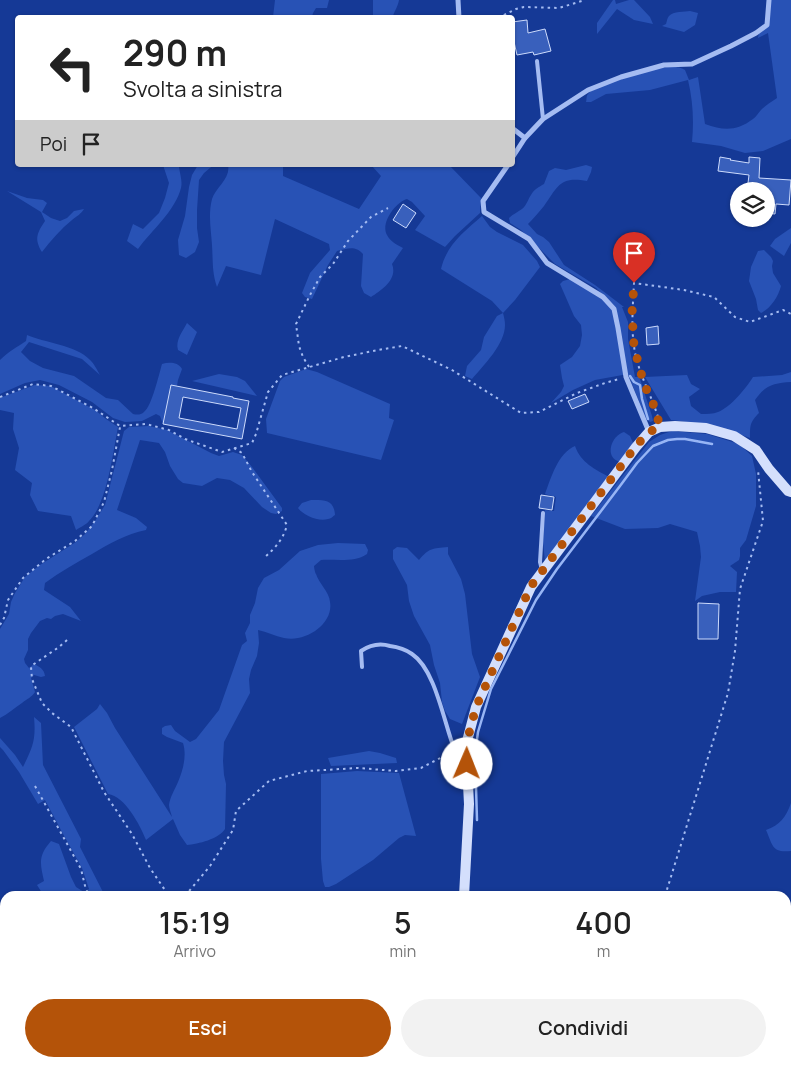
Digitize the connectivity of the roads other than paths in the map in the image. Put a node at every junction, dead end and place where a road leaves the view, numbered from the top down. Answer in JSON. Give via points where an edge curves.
{"nodes":[{"id":1,"x":458,"y":0,"type":"edge"},
{"id":2,"x":769,"y":0,"type":"edge"},
{"id":3,"x":459,"y":15,"type":"edge"},
{"id":4,"x":537,"y":61,"type":"dead end"},
{"id":5,"x":543,"y":119,"type":"junction"},
{"id":6,"x":515,"y":130,"type":"edge"},
{"id":7,"x":525,"y":138,"type":"junction"},
{"id":8,"x":515,"y":153,"type":"edge"},
{"id":9,"x":507,"y":167,"type":"edge"},
{"id":10,"x":649,"y":432,"type":"junction"},
{"id":11,"x":791,"y":492,"type":"edge"},
{"id":12,"x":543,"y":513,"type":"dead end"},
{"id":13,"x":542,"y":572,"type":"junction"},
{"id":14,"x":362,"y":667,"type":"dead end"},
{"id":15,"x":455,"y":751,"type":"road end"},
{"id":16,"x":464,"y":891,"type":"edge"}],
"edges":[{"from":1,"to":3,"type":"street"},
{"from":2,"to":5,"type":"street","via":[[767,25],[740,42],[692,64],[664,65],[621,77],[588,90]]},
{"from":4,"to":5,"type":"lane"},
{"from":5,"to":7,"type":"street"},
{"from":6,"to":7,"type":"street"},
{"from":7,"to":8,"type":"street"},
{"from":9,"to":10,"type":"street","via":[[482,201],[484,212],[529,239],[547,263],[603,297],[614,309],[626,377]]},
{"from":10,"to":11,"type":"main road","via":[[675,426],[706,428],[734,436],[756,450]]},
{"from":10,"to":13,"type":"main road"},
{"from":12,"to":13,"type":"lane"},
{"from":13,"to":16,"type":"main road","via":[[531,586],[476,707],[466,745],[469,804]]},
{"from":14,"to":15,"type":"lane","via":[[361,651],[368,646],[385,644],[413,654],[436,691]]}]}
